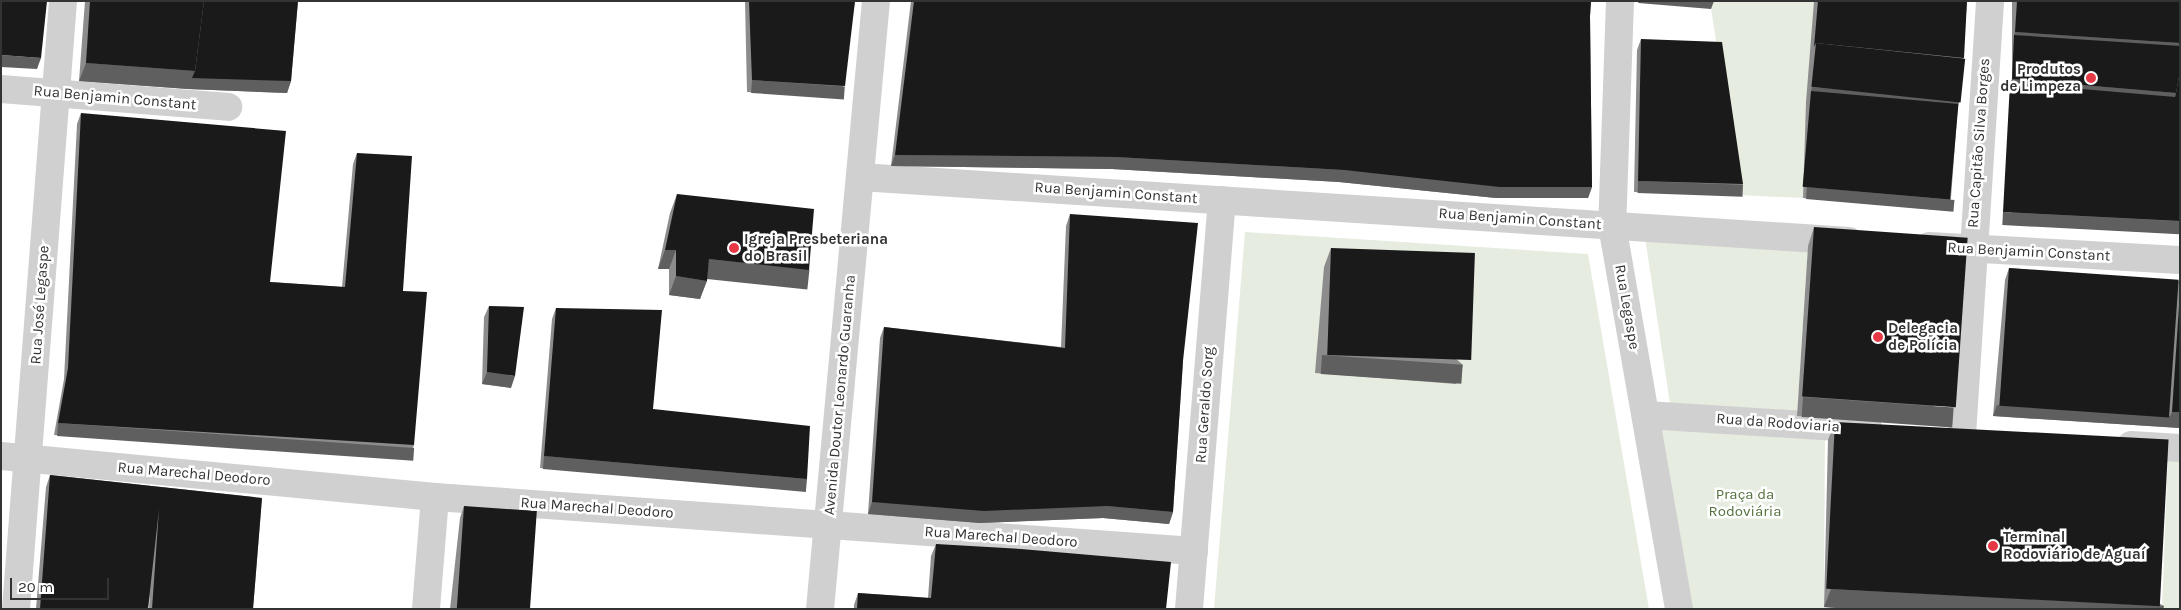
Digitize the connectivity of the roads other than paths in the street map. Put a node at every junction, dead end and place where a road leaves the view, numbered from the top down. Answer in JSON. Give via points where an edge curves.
{"nodes":[{"id":1,"x":63,"y":1,"type":"edge"},
{"id":2,"x":876,"y":1,"type":"edge"},
{"id":3,"x":1620,"y":1,"type":"edge"},
{"id":4,"x":1990,"y":1,"type":"edge"},
{"id":5,"x":1,"y":89,"type":"edge"},
{"id":6,"x":56,"y":93,"type":"junction"},
{"id":7,"x":228,"y":107,"type":"dead end"},
{"id":8,"x":860,"y":177,"type":"junction"},
{"id":9,"x":1222,"y":200,"type":"junction"},
{"id":10,"x":1612,"y":225,"type":"junction"},
{"id":11,"x":1875,"y":242,"type":"edge"},
{"id":12,"x":1904,"y":244,"type":"edge"},
{"id":13,"x":1972,"y":249,"type":"junction"},
{"id":14,"x":2180,"y":260,"type":"edge"},
{"id":15,"x":1646,"y":415,"type":"junction"},
{"id":16,"x":1893,"y":430,"type":"edge"},
{"id":17,"x":1932,"y":433,"type":"edge"},
{"id":18,"x":1962,"y":435,"type":"junction"},
{"id":19,"x":1990,"y":436,"type":"edge"},
{"id":20,"x":2105,"y":443,"type":"edge"},
{"id":21,"x":2180,"y":448,"type":"edge"},
{"id":22,"x":1,"y":456,"type":"edge"},
{"id":23,"x":28,"y":458,"type":"junction"},
{"id":24,"x":435,"y":497,"type":"junction"},
{"id":25,"x":828,"y":524,"type":"junction"},
{"id":26,"x":1194,"y":551,"type":"junction"},
{"id":27,"x":16,"y":609,"type":"edge"},
{"id":28,"x":426,"y":609,"type":"edge"},
{"id":29,"x":820,"y":609,"type":"edge"},
{"id":30,"x":1189,"y":609,"type":"edge"},
{"id":31,"x":1679,"y":609,"type":"edge"}],
"edges":[{"from":1,"to":6,"type":"street","name":"Rua José Legaspe"},
{"from":2,"to":8,"type":"street","name":"Avenida Doutor Leonardo Guaranha"},
{"from":3,"to":10,"type":"street","name":"Rua Legaspe"},
{"from":4,"to":13,"type":"street","name":"Rua Capitão Silva Borges"},
{"from":5,"to":6,"type":"street","name":"Rua Benjamin Constant"},
{"from":6,"to":7,"type":"street","name":"Rua Benjamin Constant"},
{"from":6,"to":23,"type":"street","name":"Rua José Legaspe"},
{"from":8,"to":9,"type":"street","name":"Rua Benjamin Constant"},
{"from":8,"to":25,"type":"street","name":"Avenida Doutor Leonardo Guaranha"},
{"from":9,"to":10,"type":"street","name":"Rua Benjamin Constant"},
{"from":9,"to":26,"type":"street","name":"Rua Geraldo Sorg"},
{"from":10,"to":11,"type":"street","name":"Rua Benjamin Constant"},
{"from":10,"to":15,"type":"street","name":"Rua Legaspe"},
{"from":12,"to":13,"type":"street","name":"Rua Benjamin Constant"},
{"from":13,"to":14,"type":"street","name":"Rua Benjamin Constant"},
{"from":13,"to":18,"type":"street","name":"Rua Capitão Silva Borges"},
{"from":15,"to":16,"type":"street","name":"Rua da Rodoviaria"},
{"from":15,"to":31,"type":"street","name":"Rua Legaspe"},
{"from":17,"to":18,"type":"street"},
{"from":18,"to":19,"type":"street"},
{"from":20,"to":21,"type":"street"},
{"from":22,"to":23,"type":"street","name":"Rua Marechal Deodoro"},
{"from":23,"to":24,"type":"street","name":"Rua Marechal Deodoro"},
{"from":23,"to":27,"type":"street","name":"Rua José Legaspe"},
{"from":24,"to":25,"type":"street","name":"Rua Marechal Deodoro"},
{"from":24,"to":28,"type":"street"},
{"from":25,"to":26,"type":"street","name":"Rua Marechal Deodoro"},
{"from":25,"to":29,"type":"street","name":"Avenida Doutor Leonardo Guaranha"},
{"from":26,"to":30,"type":"street","name":"Rua Geraldo Sorg"}]}
